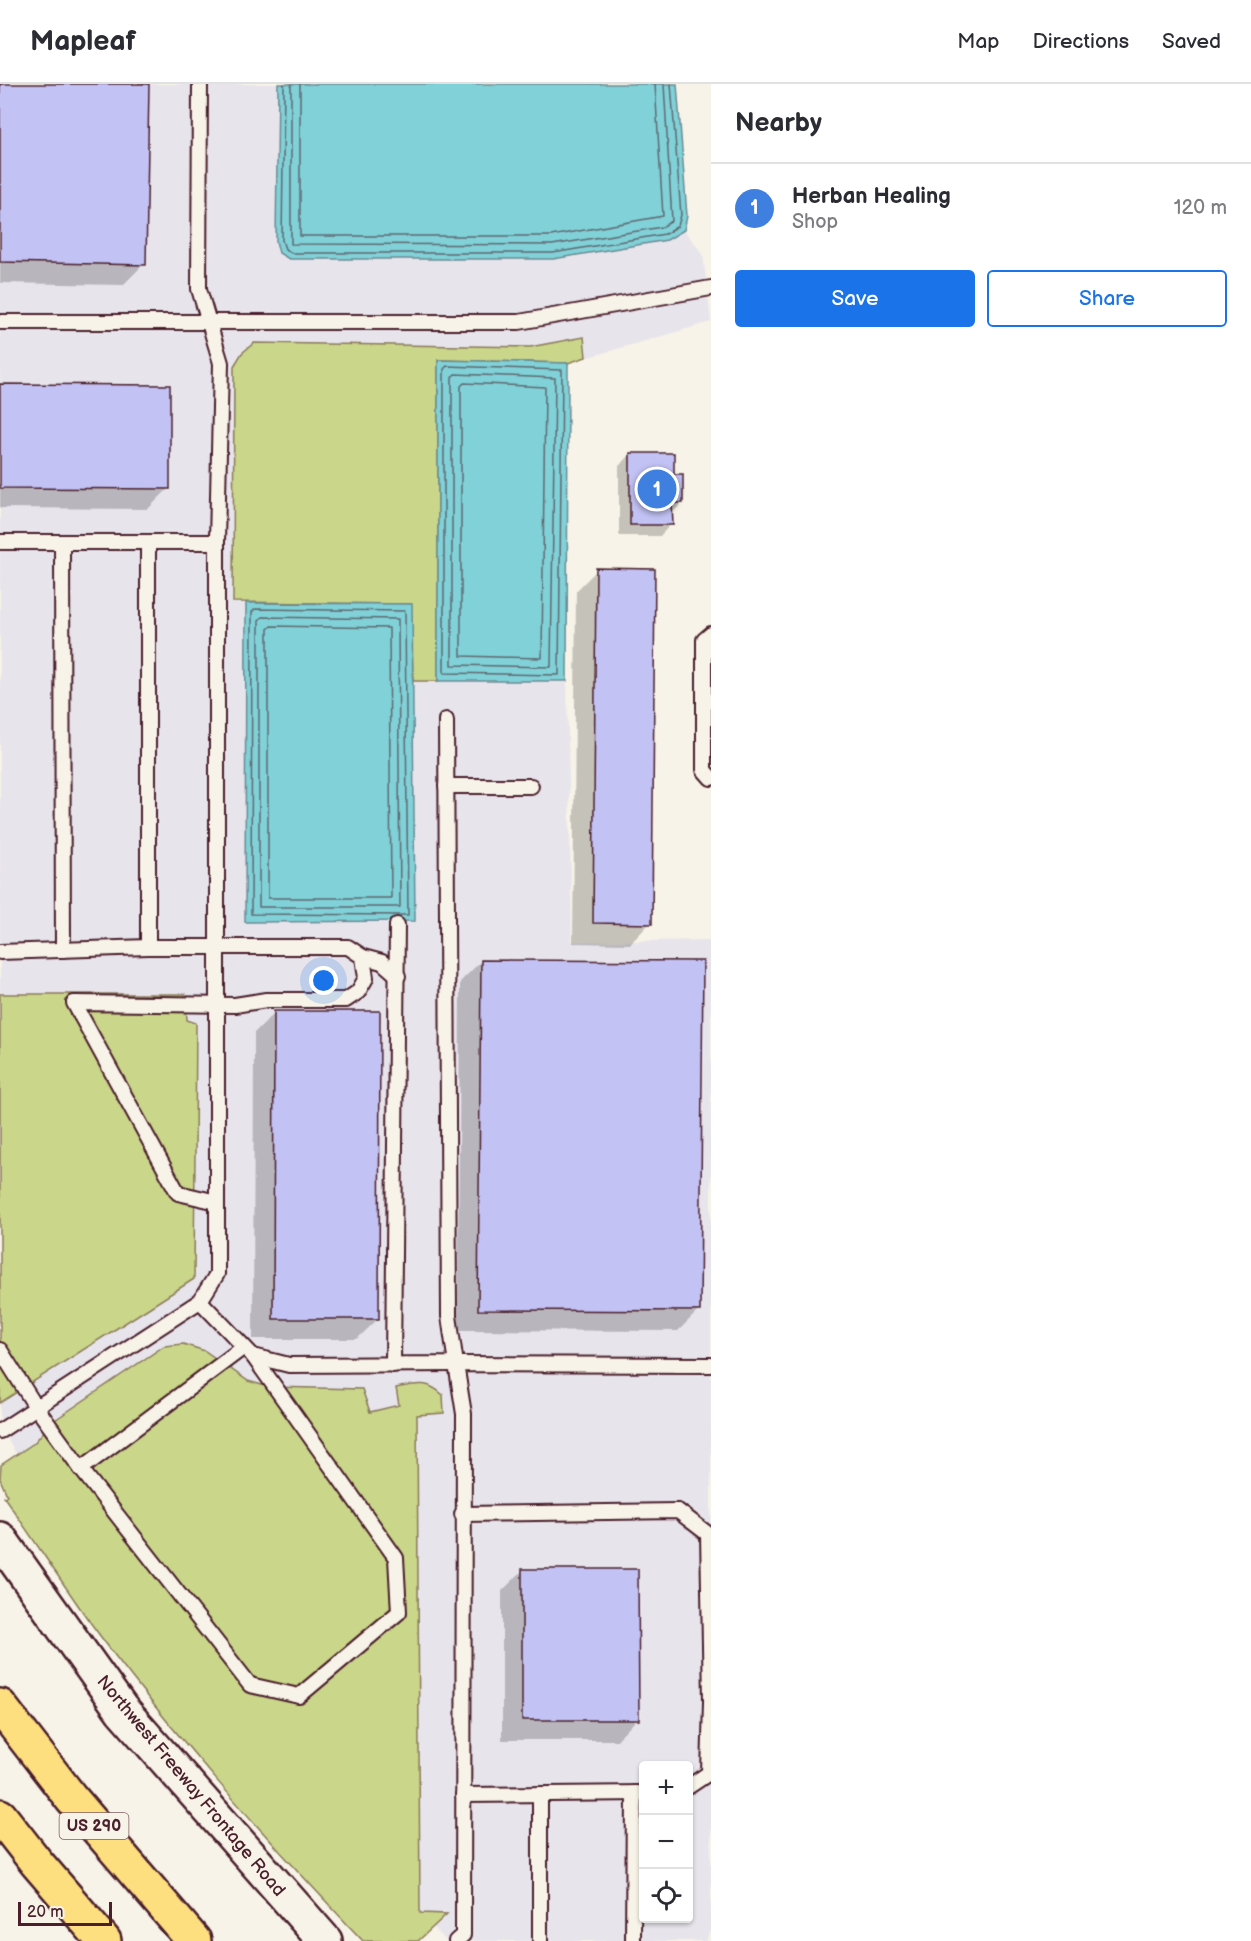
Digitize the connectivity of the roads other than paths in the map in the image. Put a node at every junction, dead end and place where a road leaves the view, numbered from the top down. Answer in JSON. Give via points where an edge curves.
{"nodes":[{"id":1,"x":200,"y":84,"type":"edge"},
{"id":2,"x":711,"y":288,"type":"edge"},
{"id":3,"x":0,"y":322,"type":"edge"},
{"id":4,"x":210,"y":322,"type":"junction"},
{"id":5,"x":0,"y":542,"type":"edge"},
{"id":6,"x":62,"y":542,"type":"junction"},
{"id":7,"x":148,"y":542,"type":"junction"},
{"id":8,"x":217,"y":542,"type":"junction"},
{"id":9,"x":711,"y":633,"type":"edge"},
{"id":10,"x":446,"y":720,"type":"dead end"},
{"id":11,"x":711,"y":778,"type":"edge"},
{"id":12,"x":446,"y":786,"type":"junction"},
{"id":13,"x":531,"y":786,"type":"dead end"},
{"id":14,"x":397,"y":925,"type":"dead end"},
{"id":15,"x":148,"y":947,"type":"junction"},
{"id":16,"x":216,"y":948,"type":"junction"},
{"id":17,"x":63,"y":950,"type":"junction"},
{"id":18,"x":0,"y":952,"type":"edge"},
{"id":19,"x":363,"y":957,"type":"junction"},
{"id":20,"x":398,"y":976,"type":"junction"},
{"id":21,"x":216,"y":1004,"type":"junction"},
{"id":22,"x":217,"y":1202,"type":"junction"},
{"id":23,"x":200,"y":1301,"type":"junction"},
{"id":24,"x":0,"y":1350,"type":"edge"},
{"id":25,"x":249,"y":1351,"type":"junction"},
{"id":26,"x":456,"y":1364,"type":"junction"},
{"id":27,"x":393,"y":1365,"type":"junction"},
{"id":28,"x":711,"y":1365,"type":"edge"},
{"id":29,"x":36,"y":1407,"type":"junction"},
{"id":30,"x":0,"y":1431,"type":"edge"},
{"id":31,"x":81,"y":1470,"type":"junction"},
{"id":32,"x":462,"y":1514,"type":"junction"},
{"id":33,"x":0,"y":1539,"type":"edge"},
{"id":34,"x":711,"y":1702,"type":"edge"},
{"id":35,"x":0,"y":1706,"type":"edge"},
{"id":36,"x":693,"y":1784,"type":"edge"},
{"id":37,"x":639,"y":1793,"type":"edge"},
{"id":38,"x":540,"y":1794,"type":"junction"},
{"id":39,"x":463,"y":1795,"type":"junction"},
{"id":40,"x":0,"y":1816,"type":"edge"},
{"id":41,"x":104,"y":1941,"type":"edge"},
{"id":42,"x":194,"y":1941,"type":"edge"},
{"id":43,"x":325,"y":1941,"type":"edge"},
{"id":44,"x":456,"y":1941,"type":"edge"},
{"id":45,"x":540,"y":1941,"type":"edge"},
{"id":46,"x":633,"y":1941,"type":"edge"}],
"edges":[{"from":1,"to":4,"type":"lane","via":[[199,289]]},
{"from":2,"to":4,"type":"lane","via":[[519,322]]},
{"from":3,"to":4,"type":"lane"},
{"from":4,"to":8,"type":"lane","via":[[221,363]]},
{"from":5,"to":6,"type":"lane"},
{"from":6,"to":7,"type":"lane"},
{"from":6,"to":17,"type":"lane"},
{"from":7,"to":8,"type":"lane"},
{"from":7,"to":15,"type":"lane"},
{"from":8,"to":16,"type":"lane"},
{"from":9,"to":11,"type":"lane","via":[[704,640],[704,770]]},
{"from":10,"to":12,"type":"lane"},
{"from":12,"to":13,"type":"lane"},
{"from":12,"to":26,"type":"lane","via":[[449,1316]]},
{"from":14,"to":20,"type":"lane"},
{"from":15,"to":16,"type":"lane"},
{"from":15,"to":17,"type":"lane"},
{"from":16,"to":19,"type":"lane","via":[[348,947]]},
{"from":16,"to":21,"type":"lane"},
{"from":17,"to":18,"type":"lane"},
{"from":19,"to":20,"type":"lane","via":[[382,962]]},
{"from":19,"to":21,"type":"lane","via":[[366,978],[358,992],[345,1000]]},
{"from":20,"to":27,"type":"lane"},
{"from":21,"to":22,"type":"lane"},
{"from":21,"to":22,"type":"lane","via":[[74,1003],[178,1193]]},
{"from":22,"to":23,"type":"lane","via":[[217,1274]]},
{"from":23,"to":25,"type":"lane"},
{"from":23,"to":29,"type":"lane"},
{"from":24,"to":29,"type":"lane"},
{"from":25,"to":27,"type":"lane","via":[[289,1365]]},
{"from":25,"to":31,"type":"lane"},
{"from":25,"to":31,"type":"lane","via":[[396,1558],[399,1612],[299,1696],[250,1685]]},
{"from":26,"to":27,"type":"lane"},
{"from":26,"to":28,"type":"lane"},
{"from":26,"to":32,"type":"lane","via":[[464,1414]]},
{"from":29,"to":30,"type":"lane"},
{"from":29,"to":31,"type":"lane"},
{"from":32,"to":34,"type":"lane","via":[[678,1511],[708,1534]]},
{"from":32,"to":39,"type":"lane"},
{"from":33,"to":43,"type":"main road","name":"Northwest Freeway Frontage Road","via":[[122,1710]]},
{"from":34,"to":36,"type":"lane","via":[[709,1773]]},
{"from":35,"to":42,"type":"highway","number":"US 290","via":[[71,1798]]},
{"from":37,"to":38,"type":"lane"},
{"from":37,"to":46,"type":"lane"},
{"from":38,"to":39,"type":"lane"},
{"from":38,"to":45,"type":"lane"},
{"from":39,"to":44,"type":"lane","via":[[463,1935]]},
{"from":40,"to":41,"type":"highway"}]}
